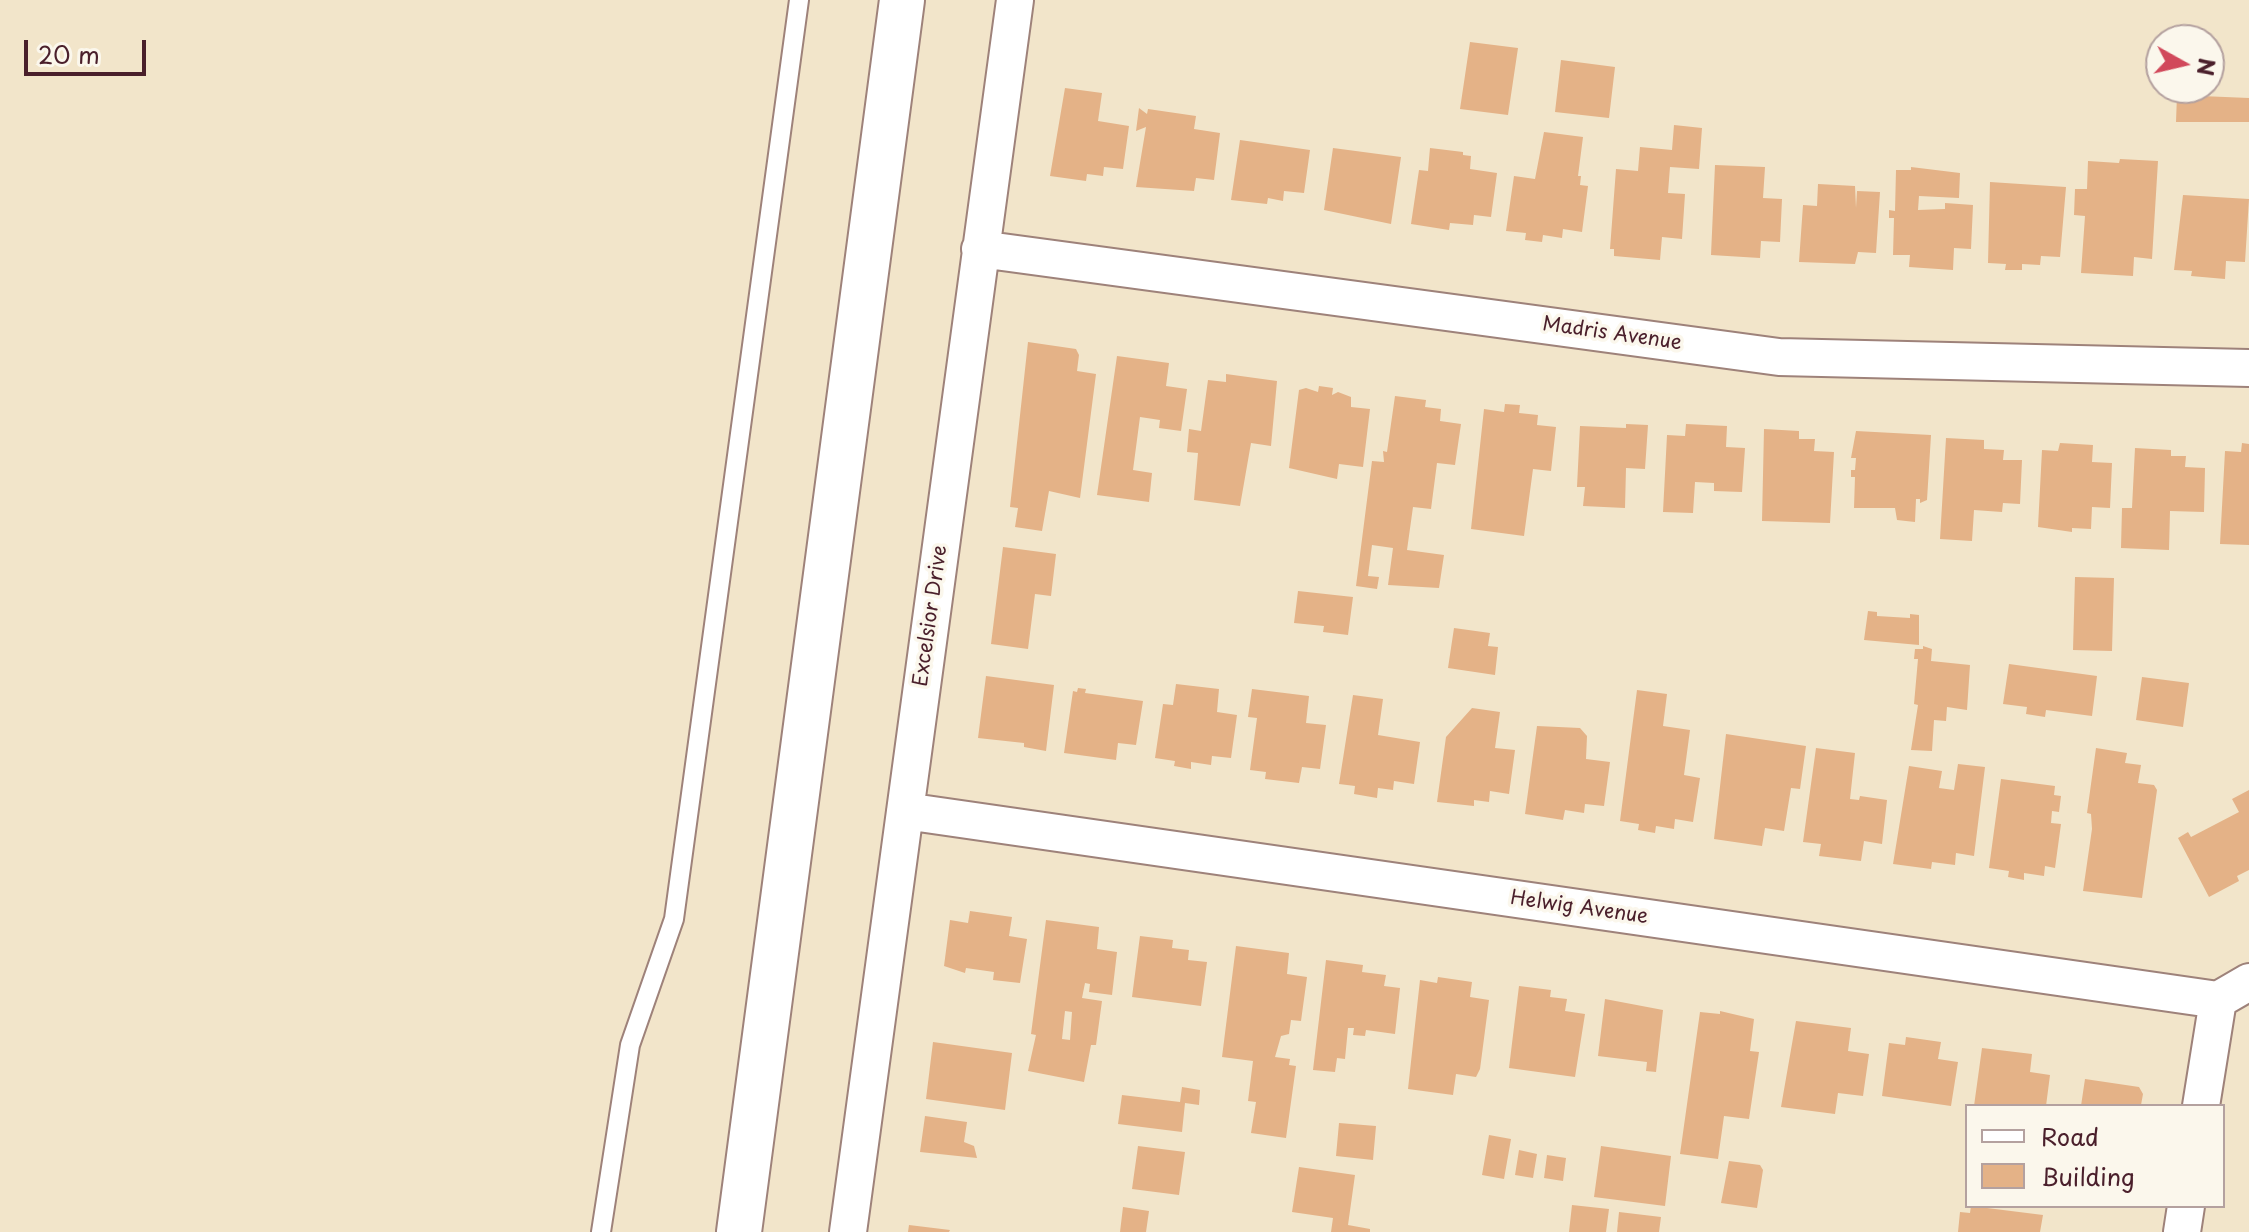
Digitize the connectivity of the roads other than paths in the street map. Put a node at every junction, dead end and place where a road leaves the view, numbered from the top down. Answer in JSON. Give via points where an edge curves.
{"nodes":[{"id":1,"x":799,"y":0,"type":"edge"},
{"id":2,"x":902,"y":0,"type":"edge"},
{"id":3,"x":1015,"y":0,"type":"edge"},
{"id":4,"x":980,"y":249,"type":"junction"},
{"id":5,"x":2249,"y":368,"type":"edge"},
{"id":6,"x":905,"y":811,"type":"junction"},
{"id":7,"x":2249,"y":982,"type":"edge"},
{"id":8,"x":2218,"y":1000,"type":"junction"},
{"id":9,"x":2201,"y":1104,"type":"edge"},
{"id":10,"x":2186,"y":1208,"type":"edge"},
{"id":11,"x":601,"y":1232,"type":"edge"},
{"id":12,"x":739,"y":1232,"type":"edge"},
{"id":13,"x":848,"y":1232,"type":"edge"},
{"id":14,"x":2182,"y":1232,"type":"edge"}],
"edges":[{"from":1,"to":11,"type":"lane","via":[[674,919],[630,1045]]},
{"from":2,"to":12,"type":"main road"},
{"from":3,"to":4,"type":"street","name":"Excelsior Drive"},
{"from":4,"to":5,"type":"street","name":"Madris Avenue","via":[[1779,357]]},
{"from":4,"to":6,"type":"street","name":"Excelsior Drive"},
{"from":6,"to":8,"type":"street","name":"Helwig Avenue"},
{"from":6,"to":13,"type":"street","name":"Excelsior Drive"},
{"from":7,"to":8,"type":"street"},
{"from":8,"to":9,"type":"street"},
{"from":10,"to":14,"type":"street"}]}
